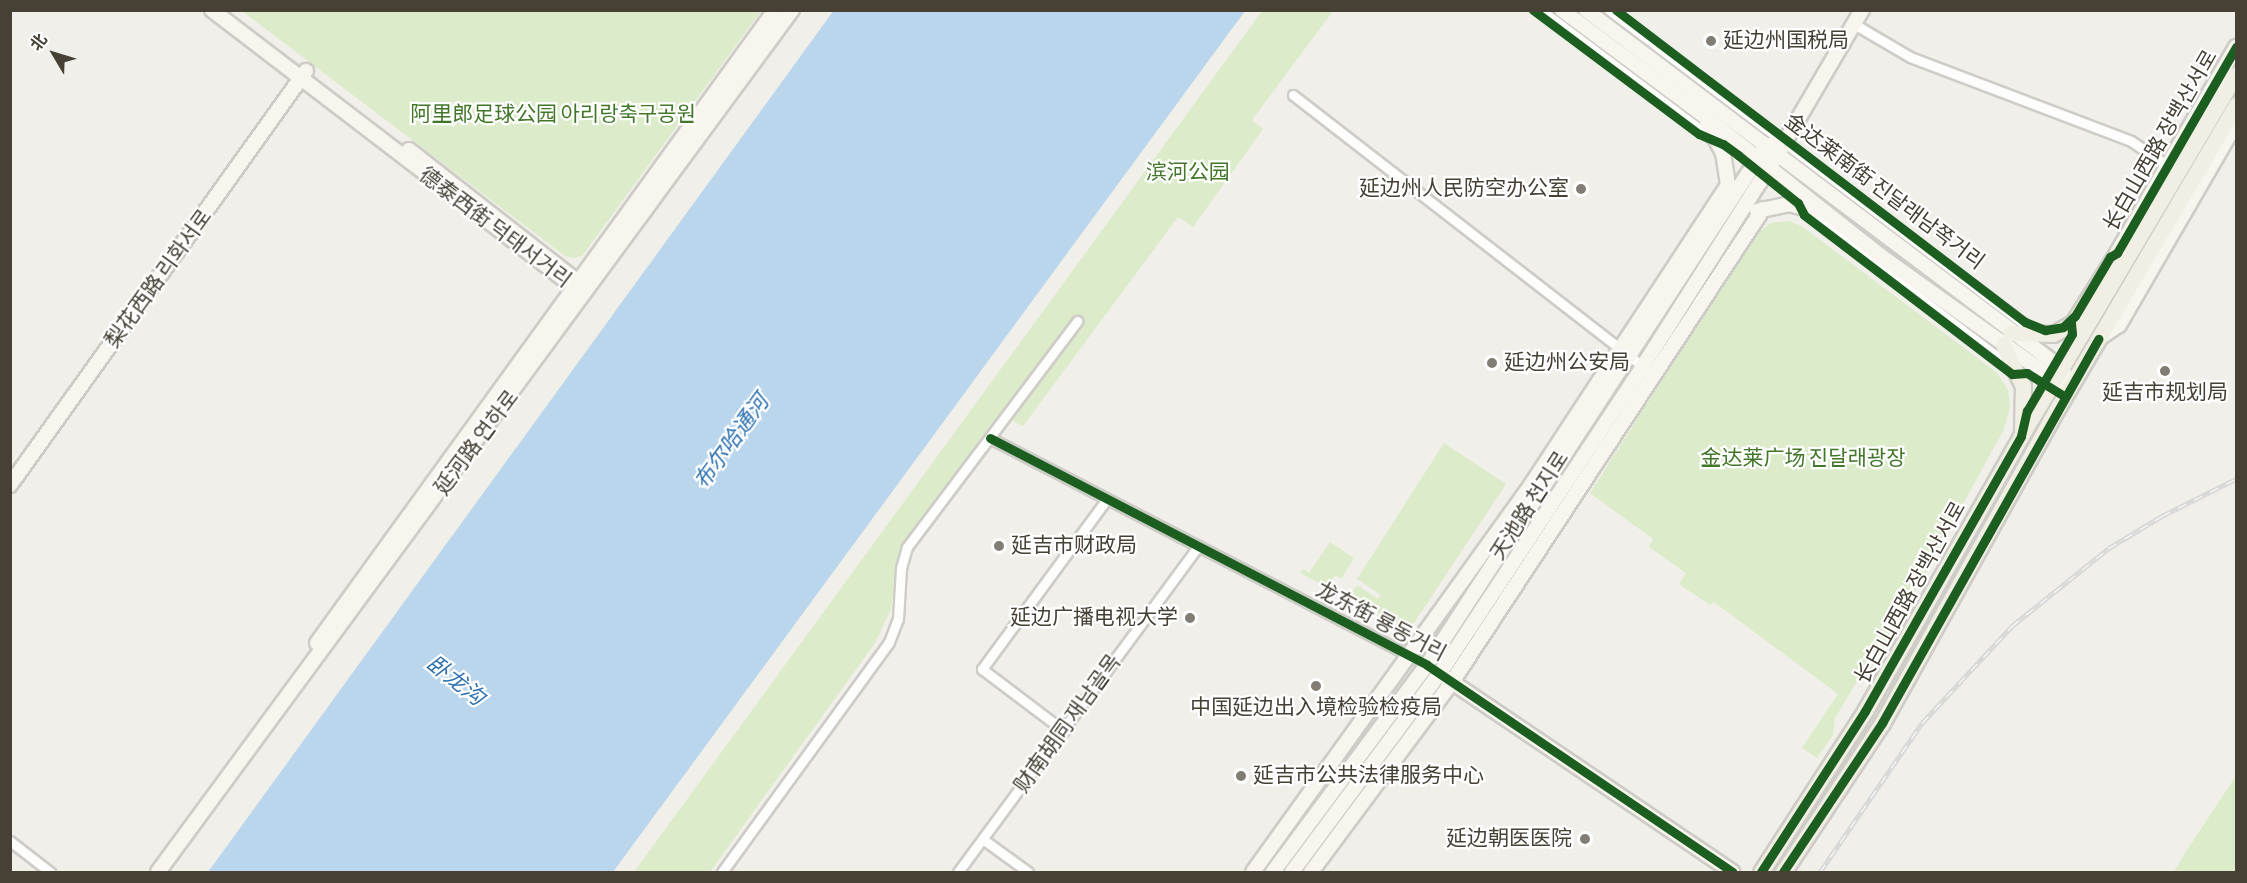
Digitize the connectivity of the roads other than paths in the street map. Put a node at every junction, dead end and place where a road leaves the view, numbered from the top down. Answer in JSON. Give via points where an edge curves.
{"nodes":[{"id":1,"x":212,"y":10,"type":"edge"},
{"id":2,"x":226,"y":10,"type":"edge"},
{"id":3,"x":775,"y":10,"type":"edge"},
{"id":4,"x":792,"y":10,"type":"edge"},
{"id":5,"x":1541,"y":10,"type":"edge"},
{"id":6,"x":1562,"y":10,"type":"edge"},
{"id":7,"x":1586,"y":10,"type":"edge"},
{"id":8,"x":1609,"y":10,"type":"edge"},
{"id":9,"x":1862,"y":10,"type":"edge"},
{"id":10,"x":1854,"y":24,"type":"junction"},
{"id":11,"x":2236,"y":47,"type":"edge"},
{"id":12,"x":2236,"y":74,"type":"edge"},
{"id":13,"x":303,"y":75,"type":"junction"},
{"id":14,"x":1293,"y":95,"type":"dead end"},
{"id":15,"x":2236,"y":105,"type":"edge"},
{"id":16,"x":1703,"y":115,"type":"junction"},
{"id":17,"x":2236,"y":123,"type":"edge"},
{"id":18,"x":1784,"y":142,"type":"junction"},
{"id":19,"x":1719,"y":143,"type":"junction"},
{"id":20,"x":1766,"y":146,"type":"junction"},
{"id":21,"x":1777,"y":155,"type":"junction"},
{"id":22,"x":1763,"y":163,"type":"junction"},
{"id":23,"x":2173,"y":169,"type":"junction"},
{"id":24,"x":1728,"y":185,"type":"junction"},
{"id":25,"x":1730,"y":201,"type":"junction"},
{"id":26,"x":1799,"y":206,"type":"junction"},
{"id":27,"x":1763,"y":208,"type":"junction"},
{"id":28,"x":1824,"y":214,"type":"junction"},
{"id":29,"x":1724,"y":237,"type":"junction"},
{"id":30,"x":2135,"y":244,"type":"junction"},
{"id":31,"x":2117,"y":253,"type":"junction"},
{"id":32,"x":576,"y":284,"type":"junction"},
{"id":33,"x":587,"y":293,"type":"junction"},
{"id":34,"x":1077,"y":321,"type":"dead end"},
{"id":35,"x":2040,"y":336,"type":"junction"},
{"id":36,"x":2007,"y":339,"type":"junction"},
{"id":37,"x":2098,"y":339,"type":"junction"},
{"id":38,"x":1626,"y":353,"type":"junction"},
{"id":39,"x":1643,"y":366,"type":"junction"},
{"id":40,"x":2019,"y":373,"type":"junction"},
{"id":41,"x":2057,"y":374,"type":"junction"},
{"id":42,"x":2071,"y":384,"type":"junction"},
{"id":43,"x":2021,"y":436,"type":"junction"},
{"id":44,"x":990,"y":438,"type":"junction"},
{"id":45,"x":2036,"y":446,"type":"junction"},
{"id":46,"x":10,"y":485,"type":"edge"},
{"id":47,"x":1107,"y":499,"type":"junction"},
{"id":48,"x":1567,"y":507,"type":"junction"},
{"id":49,"x":1539,"y":519,"type":"junction"},
{"id":50,"x":1198,"y":546,"type":"junction"},
{"id":51,"x":1410,"y":656,"type":"junction"},
{"id":52,"x":1427,"y":665,"type":"junction"},
{"id":53,"x":1440,"y":673,"type":"junction"},
{"id":54,"x":1452,"y":682,"type":"junction"},
{"id":55,"x":1064,"y":730,"type":"junction"},
{"id":56,"x":984,"y":840,"type":"junction"},
{"id":57,"x":10,"y":841,"type":"edge"},
{"id":58,"x":50,"y":873,"type":"edge"},
{"id":59,"x":147,"y":873,"type":"edge"},
{"id":60,"x":158,"y":873,"type":"edge"},
{"id":61,"x":722,"y":873,"type":"edge"},
{"id":62,"x":958,"y":873,"type":"edge"},
{"id":63,"x":1028,"y":873,"type":"edge"},
{"id":64,"x":1253,"y":873,"type":"edge"},
{"id":65,"x":1273,"y":873,"type":"edge"},
{"id":66,"x":1292,"y":873,"type":"edge"},
{"id":67,"x":1311,"y":873,"type":"edge"},
{"id":68,"x":1733,"y":873,"type":"edge"},
{"id":69,"x":1761,"y":873,"type":"edge"},
{"id":70,"x":1783,"y":873,"type":"edge"}],
"edges":[{"from":1,"to":13,"type":"main road","name":"德泰西街 덕태서거리"},
{"from":2,"to":13,"type":"main road","name":"德泰西街 덕태서거리"},
{"from":3,"to":32,"type":"main road","name":"延河路 연하로","via":[[688,135]]},
{"from":4,"to":33,"type":"main road","name":"延河路 연하로"},
{"from":5,"to":19,"type":"street"},
{"from":6,"to":16,"type":"main road","name":"金达莱南街 진달래남쪽거리"},
{"from":7,"to":20,"type":"main road","name":"金达莱南街 진달래남쪽거리"},
{"from":8,"to":18,"type":"street","name":"金达莱南街 진달래남쪽거리"},
{"from":9,"to":10,"type":"main road","name":"天池路 천지로"},
{"from":10,"to":18,"type":"main road","name":"天池路 천지로"},
{"from":10,"to":23,"type":"street","via":[[1910,57],[2131,141]]},
{"from":11,"to":23,"type":"main road","name":"长白山西路 장백산서로"},
{"from":12,"to":23,"type":"main road","name":"长白山西路 장백산서로"},
{"from":13,"to":32,"type":"main road","name":"德泰西街 덕태서거리"},
{"from":13,"to":46,"type":"main road","name":"梨花西路 리화서로"},
{"from":14,"to":38,"type":"street"},
{"from":15,"to":37,"type":"main road","name":"长白山西路 장백산서로"},
{"from":16,"to":19,"type":"main road"},
{"from":16,"to":22,"type":"main road","name":"金达莱南街 진달래남쪽거리"},
{"from":17,"to":37,"type":"main road","name":"长白山西路 장백산서로","via":[[2120,325]]},
{"from":18,"to":20,"type":"main road"},
{"from":18,"to":21,"type":"main road","name":"天池路 천지로"},
{"from":18,"to":35,"type":"street","name":"金达莱南街 진달래남쪽거리"},
{"from":19,"to":24,"type":"main road"},
{"from":20,"to":21,"type":"main road","name":"金达莱南街 진달래남쪽거리"},
{"from":20,"to":22,"type":"main road","name":"天池路 천지로"},
{"from":21,"to":22,"type":"main road","name":"天池路 천지로"},
{"from":21,"to":36,"type":"main road","name":"金达莱南街 진달래남쪽거리"},
{"from":22,"to":25,"type":"main road","name":"天池路 천지로"},
{"from":22,"to":28,"type":"main road","name":"金达莱南街 진달래남쪽거리"},
{"from":22,"to":29,"type":"main road","name":"天池路 천지로"},
{"from":23,"to":30,"type":"main road","name":"长白山西路 장백산서로"},
{"from":23,"to":31,"type":"main road","name":"长白山西路 장백산서로"},
{"from":24,"to":25,"type":"main road"},
{"from":24,"to":38,"type":"main road","name":"天池路 천지로"},
{"from":25,"to":38,"type":"main road","name":"天池路 천지로"},
{"from":26,"to":27,"type":"main road"},
{"from":26,"to":28,"type":"main road"},
{"from":26,"to":40,"type":"street"},
{"from":27,"to":29,"type":"main road"},
{"from":27,"to":48,"type":"main road","name":"天池路 천지로"},
{"from":28,"to":36,"type":"main road","name":"金达莱南街 진달래남쪽거리"},
{"from":29,"to":39,"type":"main road","name":"天池路 천지로"},
{"from":30,"to":31,"type":"main road"},
{"from":30,"to":41,"type":"main road","name":"长白山西路 장백산서로"},
{"from":31,"to":35,"type":"main road","via":[[2073,323]]},
{"from":32,"to":33,"type":"main road","name":"德泰西街 덕태서거리"},
{"from":32,"to":59,"type":"main road","name":"延河路 연하로","via":[[542,336]]},
{"from":33,"to":60,"type":"main road","name":"延河路 연하로"},
{"from":34,"to":44,"type":"street"},
{"from":35,"to":36,"type":"main road"},
{"from":36,"to":40,"type":"main road"},
{"from":36,"to":41,"type":"main road","name":"金达莱南街 진달래남쪽거리"},
{"from":37,"to":42,"type":"main road","name":"长白山西路 장백산서로"},
{"from":38,"to":39,"type":"street"},
{"from":38,"to":51,"type":"main road","name":"天池路 천지로"},
{"from":38,"to":52,"type":"main road","name":"天池路 천지로"},
{"from":39,"to":49,"type":"main road","name":"天池路 천지로"},
{"from":40,"to":43,"type":"main road","via":[[2025,400]]},
{"from":41,"to":42,"type":"main road","name":"金达莱南街 진달래남쪽거리"},
{"from":41,"to":43,"type":"main road","name":"长白山西路 장백산서로"},
{"from":42,"to":45,"type":"main road","name":"长白山西路 장백산서로"},
{"from":43,"to":45,"type":"main road"},
{"from":43,"to":69,"type":"main road","name":"长白山西路 장백산서로","via":[[1860,720]]},
{"from":44,"to":47,"type":"street","name":"龙东街 룡동거리"},
{"from":44,"to":61,"type":"street","via":[[907,547],[901,568],[898,619],[889,642]]},
{"from":45,"to":70,"type":"main road","name":"长白山西路 장백산서로","via":[[1882,723]]},
{"from":47,"to":50,"type":"street","name":"龙东街 룡동거리"},
{"from":47,"to":55,"type":"street","via":[[982,669]]},
{"from":48,"to":49,"type":"main road"},
{"from":48,"to":54,"type":"main road","name":"天池路 천지로"},
{"from":49,"to":53,"type":"main road","name":"天池路 천지로"},
{"from":50,"to":51,"type":"street","name":"龙东街 룡동거리"},
{"from":50,"to":55,"type":"street","name":"财南胡同 재남골목"},
{"from":51,"to":52,"type":"street","name":"龙东街 룡동거리"},
{"from":51,"to":64,"type":"main road","name":"天池路 천지로"},
{"from":52,"to":53,"type":"main road","name":"龙东街 룡동거리"},
{"from":52,"to":65,"type":"main road","name":"天池路 천지로"},
{"from":53,"to":54,"type":"main road","name":"龙东街 룡동거리"},
{"from":53,"to":66,"type":"main road","name":"天池路 천지로"},
{"from":54,"to":67,"type":"main road","name":"天池路 천지로"},
{"from":54,"to":68,"type":"main road","name":"龙东街 룡동거리"},
{"from":55,"to":56,"type":"street","name":"财南胡同 재남골목"},
{"from":56,"to":62,"type":"street","name":"财南胡同 재남골목"},
{"from":56,"to":63,"type":"street"},
{"from":57,"to":58,"type":"street"}]}
